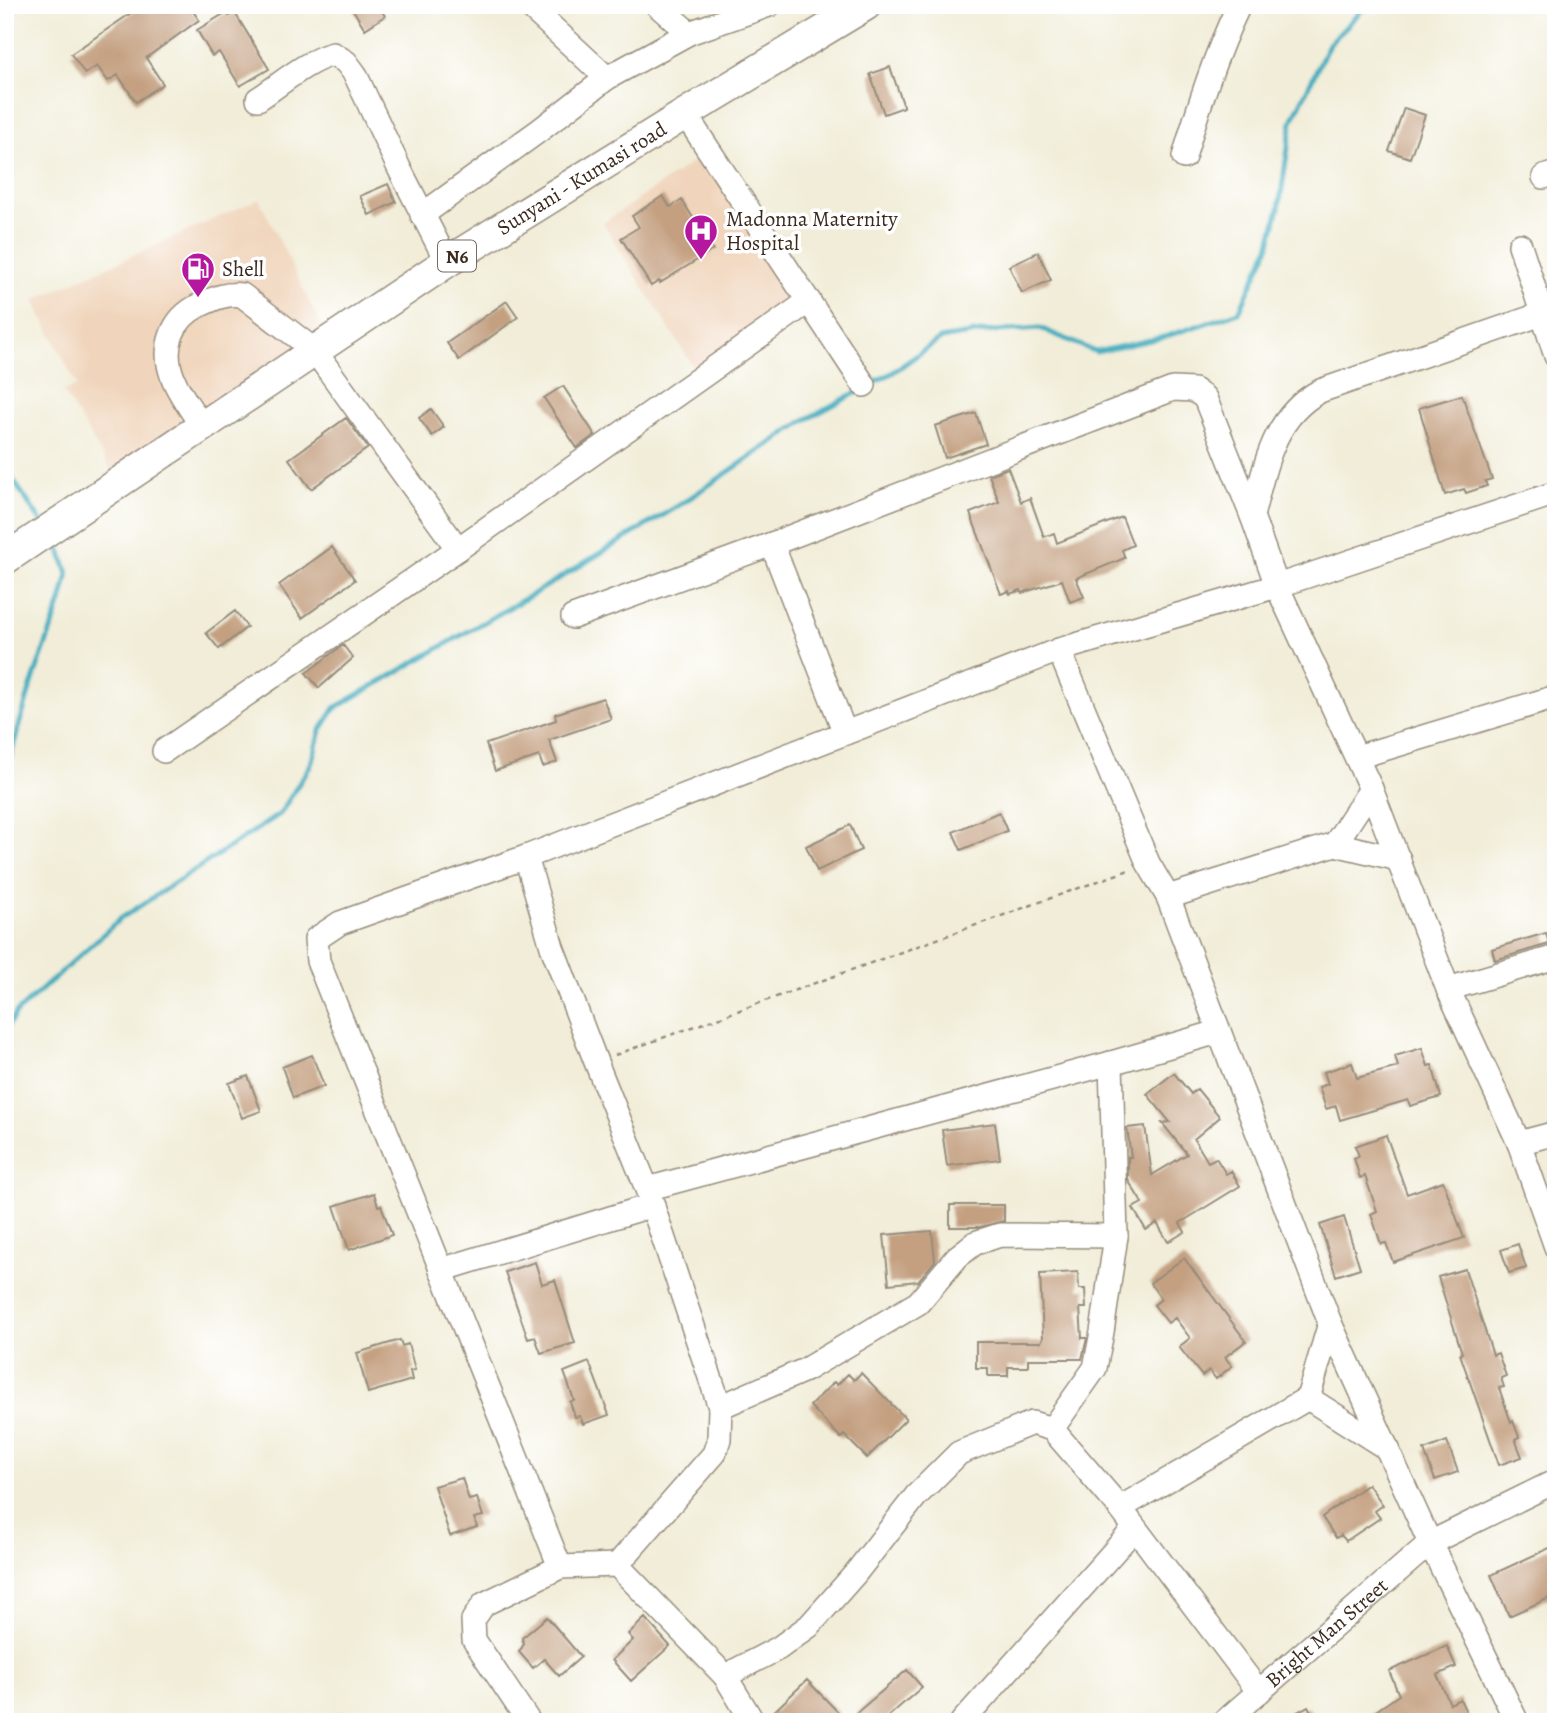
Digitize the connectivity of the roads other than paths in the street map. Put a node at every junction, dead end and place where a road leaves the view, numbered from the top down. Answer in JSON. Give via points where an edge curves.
{"nodes":[{"id":1,"x":528,"y":5,"type":"edge"},
{"id":2,"x":657,"y":5,"type":"edge"},
{"id":3,"x":769,"y":5,"type":"edge"},
{"id":4,"x":866,"y":5,"type":"edge"},
{"id":5,"x":1239,"y":5,"type":"edge"},
{"id":6,"x":689,"y":33,"type":"junction"},
{"id":7,"x":607,"y":78,"type":"junction"},
{"id":8,"x":258,"y":99,"type":"dead end"},
{"id":9,"x":685,"y":114,"type":"junction"},
{"id":10,"x":1184,"y":157,"type":"dead end"},
{"id":11,"x":422,"y":215,"type":"junction"},
{"id":12,"x":1520,"y":246,"type":"dead end"},
{"id":13,"x":447,"y":262,"type":"junction"},
{"id":14,"x":809,"y":301,"type":"junction"},
{"id":15,"x":1542,"y":314,"type":"junction"},
{"id":16,"x":314,"y":350,"type":"junction"},
{"id":17,"x":1556,"y":356,"type":"edge"},
{"id":18,"x":864,"y":385,"type":"dead end"},
{"id":19,"x":201,"y":425,"type":"junction"},
{"id":20,"x":1556,"y":493,"type":"edge"},
{"id":21,"x":1252,"y":516,"type":"junction"},
{"id":22,"x":772,"y":544,"type":"junction"},
{"id":23,"x":458,"y":549,"type":"junction"},
{"id":24,"x":5,"y":559,"type":"edge"},
{"id":25,"x":1277,"y":586,"type":"junction"},
{"id":26,"x":573,"y":617,"type":"dead end"},
{"id":27,"x":1059,"y":650,"type":"junction"},
{"id":28,"x":1556,"y":697,"type":"edge"},
{"id":29,"x":845,"y":733,"type":"junction"},
{"id":30,"x":164,"y":751,"type":"dead end"},
{"id":31,"x":1357,"y":757,"type":"junction"},
{"id":32,"x":1371,"y":789,"type":"junction"},
{"id":33,"x":1335,"y":844,"type":"junction"},
{"id":34,"x":526,"y":857,"type":"junction"},
{"id":35,"x":1399,"y":859,"type":"junction"},
{"id":36,"x":1168,"y":897,"type":"junction"},
{"id":37,"x":1556,"y":957,"type":"edge"},
{"id":38,"x":1448,"y":989,"type":"junction"},
{"id":39,"x":1218,"y":1032,"type":"junction"},
{"id":40,"x":1111,"y":1063,"type":"junction"},
{"id":41,"x":1556,"y":1133,"type":"edge"},
{"id":42,"x":1520,"y":1143,"type":"junction"},
{"id":43,"x":650,"y":1197,"type":"junction"},
{"id":44,"x":1116,"y":1237,"type":"junction"},
{"id":45,"x":1556,"y":1247,"type":"edge"},
{"id":46,"x":441,"y":1270,"type":"junction"},
{"id":47,"x":1330,"y":1322,"type":"junction"},
{"id":48,"x":1308,"y":1398,"type":"junction"},
{"id":49,"x":719,"y":1407,"type":"junction"},
{"id":50,"x":1052,"y":1429,"type":"junction"},
{"id":51,"x":1388,"y":1450,"type":"junction"},
{"id":52,"x":1556,"y":1481,"type":"edge"},
{"id":53,"x":1120,"y":1508,"type":"junction"},
{"id":54,"x":1134,"y":1529,"type":"junction"},
{"id":55,"x":1430,"y":1544,"type":"junction"},
{"id":56,"x":617,"y":1565,"type":"junction"},
{"id":57,"x":560,"y":1567,"type":"junction"},
{"id":58,"x":725,"y":1676,"type":"junction"},
{"id":59,"x":1259,"y":1692,"type":"junction"},
{"id":60,"x":529,"y":1722,"type":"edge"},
{"id":61,"x":753,"y":1722,"type":"edge"},
{"id":62,"x":962,"y":1722,"type":"edge"},
{"id":63,"x":1224,"y":1722,"type":"edge"},
{"id":64,"x":1517,"y":1722,"type":"edge"}],
"edges":[{"from":1,"to":7,"type":"street"},
{"from":2,"to":6,"type":"street"},
{"from":3,"to":6,"type":"street"},
{"from":4,"to":9,"type":"main road","name":"Sunyani - Kumasi road","number":"N6"},
{"from":5,"to":10,"type":"street","via":[[1206,81]]},
{"from":6,"to":7,"type":"street"},
{"from":7,"to":11,"type":"street"},
{"from":8,"to":11,"type":"street","via":[[326,56],[341,57],[355,74]]},
{"from":9,"to":13,"type":"main road","name":"Sunyani - Kumasi road","number":"N6"},
{"from":9,"to":14,"type":"street"},
{"from":11,"to":13,"type":"street"},
{"from":12,"to":15,"type":"street"},
{"from":13,"to":16,"type":"main road","name":"Sunyani - Kumasi road","number":"N6"},
{"from":14,"to":18,"type":"street"},
{"from":14,"to":23,"type":"street"},
{"from":15,"to":17,"type":"street"},
{"from":15,"to":21,"type":"street","via":[[1320,391],[1303,401],[1280,429],[1268,455]]},
{"from":16,"to":19,"type":"main road","name":"Sunyani - Kumasi road","number":"N6"},
{"from":16,"to":19,"type":"street","via":[[242,295],[229,294],[186,312],[169,345],[172,377]]},
{"from":16,"to":23,"type":"street"},
{"from":19,"to":24,"type":"main road","name":"Sunyani - Kumasi road","number":"N6"},
{"from":20,"to":25,"type":"street"},
{"from":21,"to":22,"type":"street","via":[[1205,398],[1194,390],[1173,388]]},
{"from":21,"to":25,"type":"street"},
{"from":22,"to":26,"type":"street"},
{"from":22,"to":29,"type":"street"},
{"from":23,"to":30,"type":"street"},
{"from":25,"to":27,"type":"street"},
{"from":25,"to":31,"type":"street"},
{"from":27,"to":29,"type":"street"},
{"from":27,"to":36,"type":"street","via":[[1148,863]]},
{"from":28,"to":31,"type":"street"},
{"from":29,"to":34,"type":"street"},
{"from":31,"to":32,"type":"street"},
{"from":32,"to":33,"type":"street"},
{"from":32,"to":35,"type":"street"},
{"from":33,"to":35,"type":"street"},
{"from":33,"to":36,"type":"street"},
{"from":34,"to":43,"type":"street","via":[[552,947]]},
{"from":34,"to":46,"type":"street","via":[[341,923],[316,939],[318,961]]},
{"from":35,"to":38,"type":"street"},
{"from":36,"to":39,"type":"street"},
{"from":37,"to":38,"type":"street"},
{"from":38,"to":42,"type":"street"},
{"from":39,"to":40,"type":"street"},
{"from":39,"to":47,"type":"street"},
{"from":40,"to":43,"type":"street"},
{"from":40,"to":44,"type":"street"},
{"from":41,"to":42,"type":"street"},
{"from":42,"to":45,"type":"street"},
{"from":43,"to":46,"type":"street"},
{"from":43,"to":49,"type":"street"},
{"from":44,"to":49,"type":"street","via":[[1000,1235],[975,1243],[918,1303],[805,1370]]},
{"from":44,"to":50,"type":"street","via":[[1095,1368]]},
{"from":46,"to":57,"type":"street"},
{"from":47,"to":48,"type":"street"},
{"from":47,"to":51,"type":"street"},
{"from":48,"to":51,"type":"street"},
{"from":48,"to":53,"type":"street"},
{"from":49,"to":56,"type":"street","via":[[714,1454]]},
{"from":50,"to":53,"type":"street"},
{"from":50,"to":58,"type":"street","via":[[1032,1423],[959,1453],[916,1496],[809,1626],[779,1648]]},
{"from":51,"to":55,"type":"street"},
{"from":52,"to":55,"type":"street","name":"Bright Man Street"},
{"from":53,"to":54,"type":"street"},
{"from":54,"to":59,"type":"street"},
{"from":54,"to":62,"type":"street"},
{"from":55,"to":59,"type":"street","name":"Bright Man Street"},
{"from":55,"to":64,"type":"street"},
{"from":56,"to":57,"type":"street"},
{"from":56,"to":58,"type":"street"},
{"from":57,"to":60,"type":"street","via":[[484,1604],[473,1620],[474,1640]]},
{"from":58,"to":61,"type":"street"},
{"from":59,"to":63,"type":"street","name":"Bright Man Street"}]}
